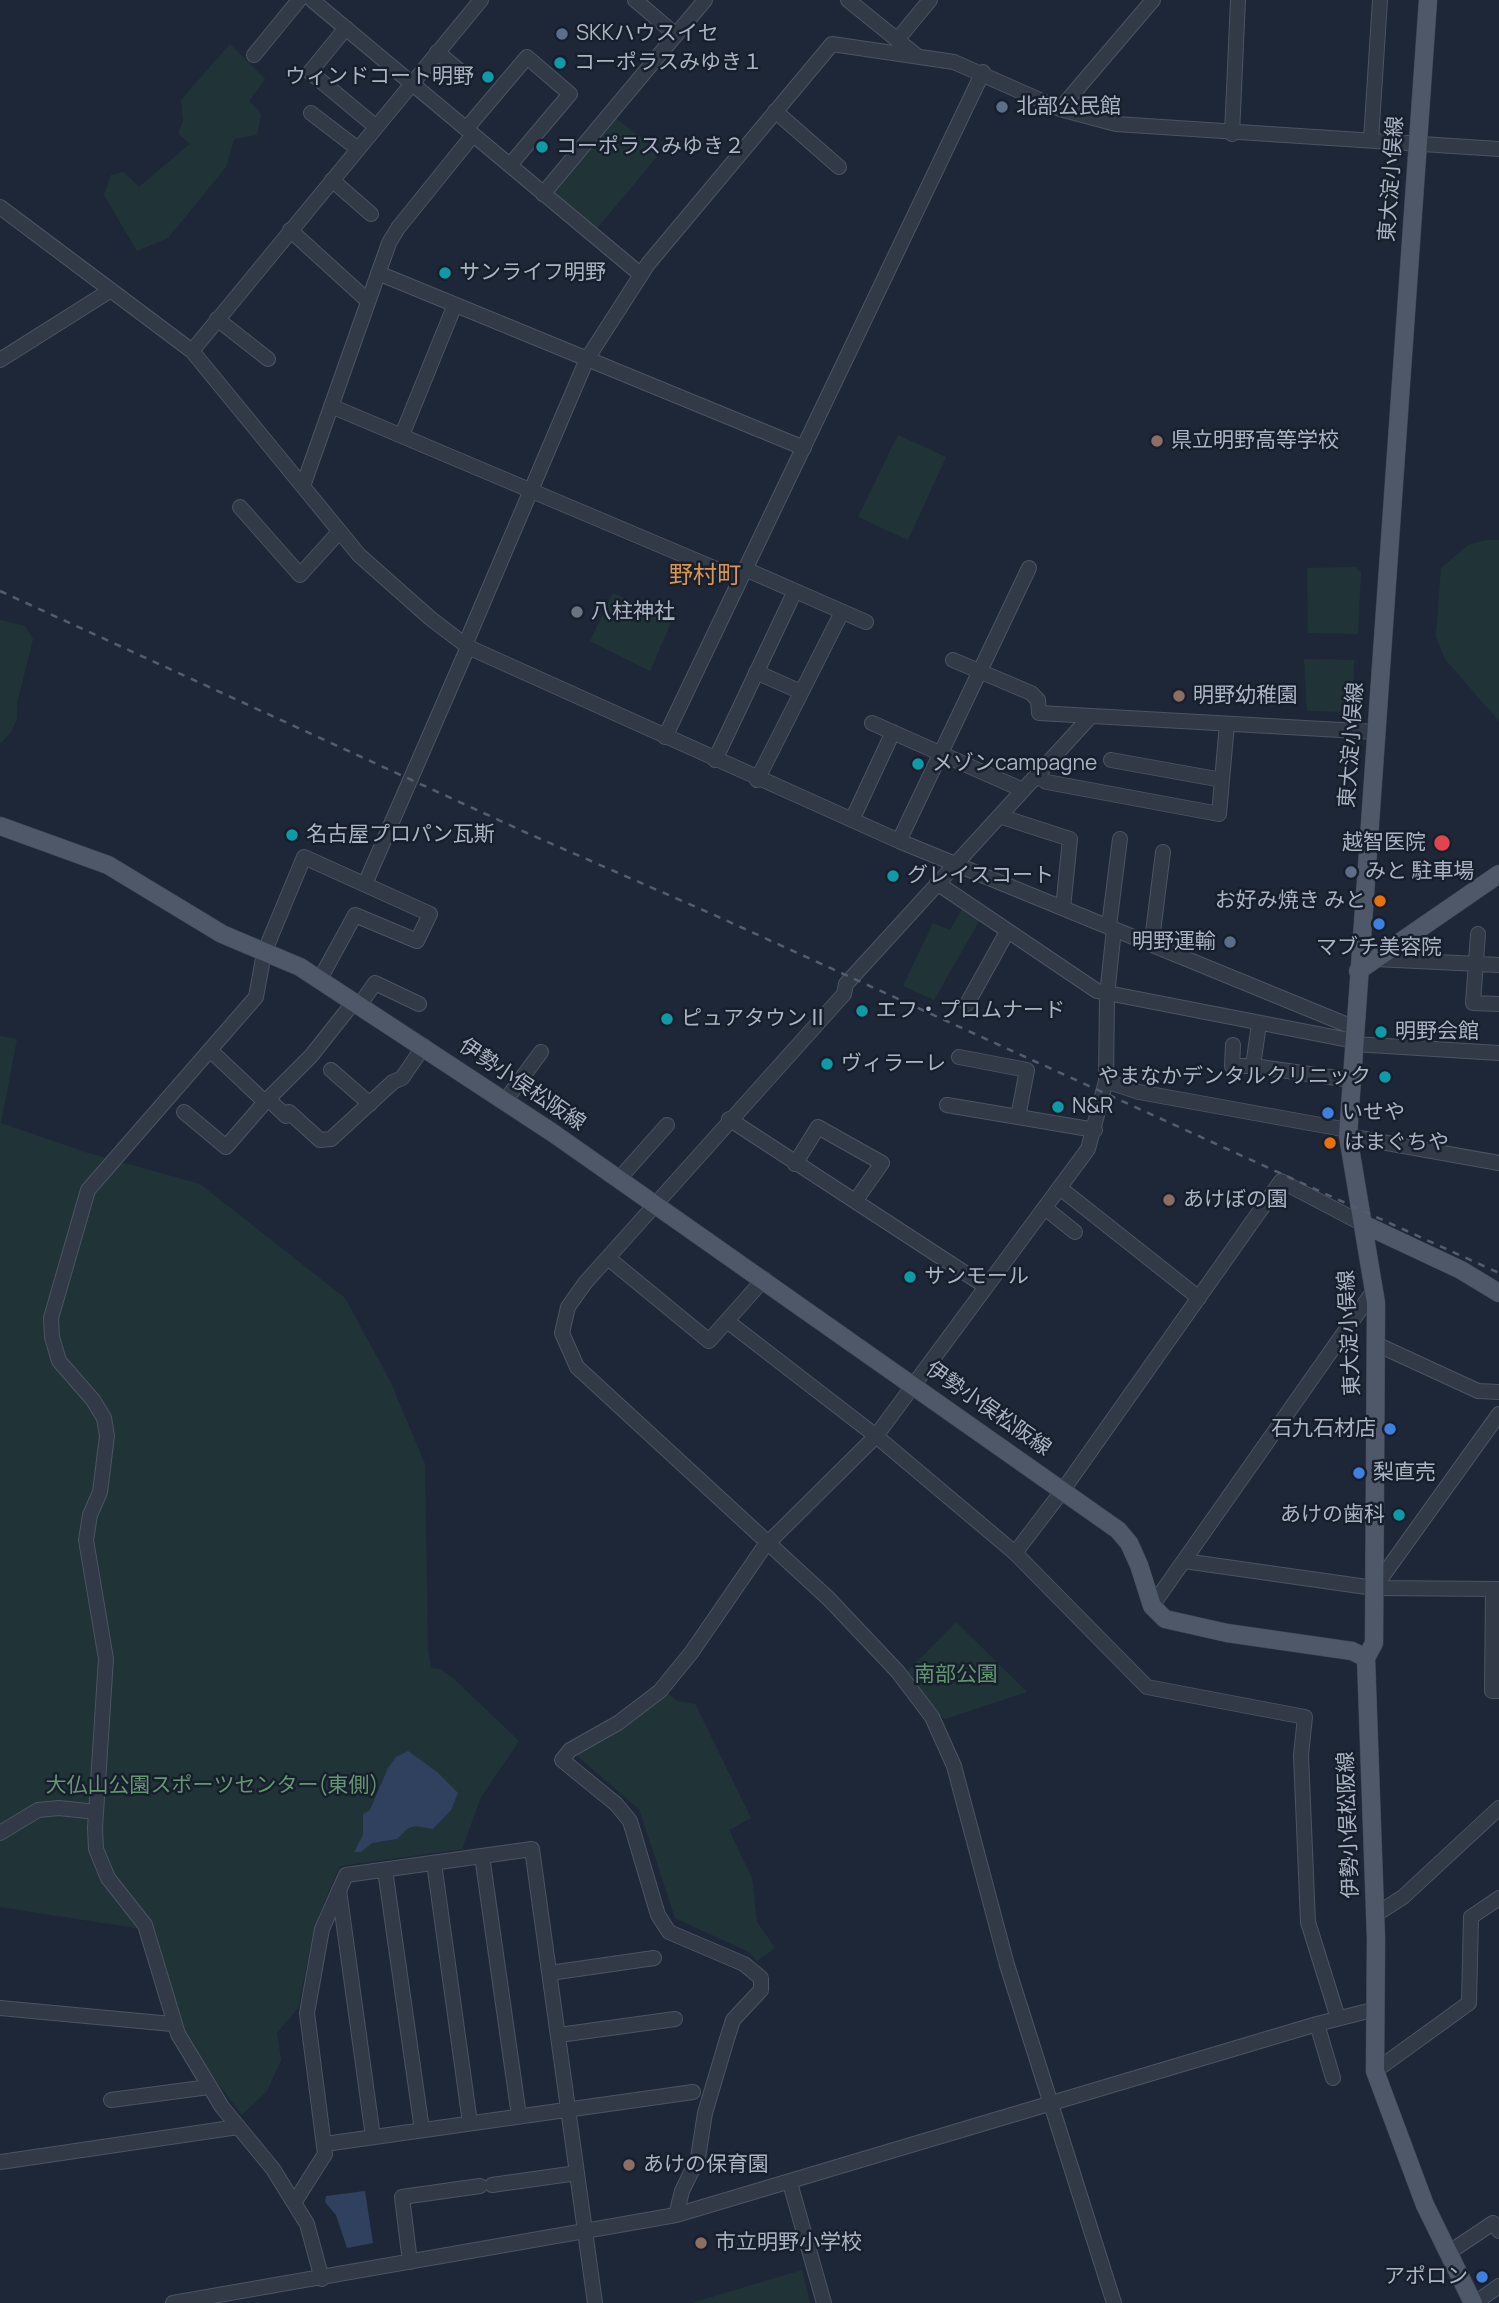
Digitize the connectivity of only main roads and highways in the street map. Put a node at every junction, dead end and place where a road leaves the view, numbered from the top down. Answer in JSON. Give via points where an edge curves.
{"nodes":[{"id":1,"x":1428,"y":0,"type":"edge"},
{"id":2,"x":0,"y":826,"type":"edge"},
{"id":3,"x":1499,"y":874,"type":"edge"},
{"id":4,"x":1358,"y":971,"type":"junction"},
{"id":5,"x":1363,"y":1224,"type":"junction"},
{"id":6,"x":1499,"y":1293,"type":"edge"},
{"id":7,"x":1366,"y":1658,"type":"junction"},
{"id":8,"x":1474,"y":2303,"type":"edge"}],
"edges":[{"from":1,"to":4,"type":"main road","name":"東大淀小俣線"},
{"from":2,"to":7,"type":"main road","name":"伊勢小俣松阪線","via":[[108,865],[222,934],[300,967],[505,1101],[1118,1530],[1129,1543],[1152,1606],[1165,1619],[1352,1651]]},
{"from":3,"to":4,"type":"main road"},
{"from":4,"to":5,"type":"main road","name":"東大淀小俣線","via":[[1348,1133]]},
{"from":5,"to":6,"type":"main road"},
{"from":5,"to":7,"type":"main road","name":"東大淀小俣線","via":[[1377,1344],[1374,1643]]},
{"from":7,"to":8,"type":"main road","name":"伊勢小俣松阪線","via":[[1375,2071],[1424,2204]]}]}
